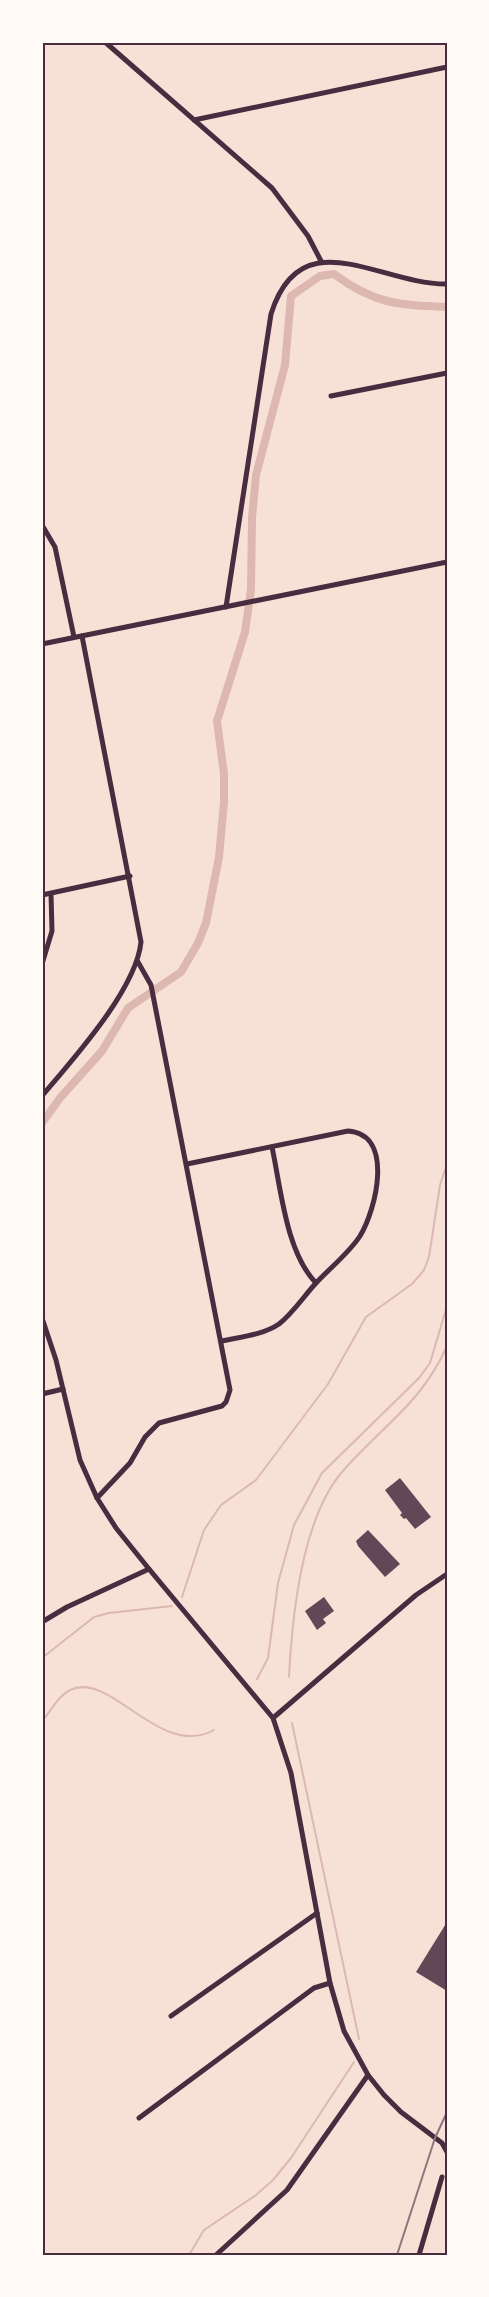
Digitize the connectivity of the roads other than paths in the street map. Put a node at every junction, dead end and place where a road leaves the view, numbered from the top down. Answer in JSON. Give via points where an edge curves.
{"nodes":[{"id":1,"x":105,"y":42,"type":"edge"},
{"id":2,"x":447,"y":67,"type":"edge"},
{"id":3,"x":194,"y":120,"type":"junction"},
{"id":4,"x":321,"y":261,"type":"junction"},
{"id":5,"x":447,"y":284,"type":"edge"},
{"id":6,"x":447,"y":373,"type":"edge"},
{"id":7,"x":331,"y":396,"type":"dead end"},
{"id":8,"x":42,"y":525,"type":"edge"},
{"id":9,"x":447,"y":562,"type":"edge"},
{"id":10,"x":226,"y":607,"type":"junction"},
{"id":11,"x":81,"y":636,"type":"junction"},
{"id":12,"x":74,"y":638,"type":"junction"},
{"id":13,"x":42,"y":644,"type":"edge"},
{"id":14,"x":130,"y":876,"type":"junction"},
{"id":15,"x":51,"y":894,"type":"junction"},
{"id":16,"x":42,"y":896,"type":"edge"},
{"id":17,"x":138,"y":962,"type":"junction"},
{"id":18,"x":42,"y":964,"type":"edge"},
{"id":19,"x":42,"y":1096,"type":"edge"},
{"id":20,"x":272,"y":1147,"type":"junction"},
{"id":21,"x":187,"y":1164,"type":"junction"},
{"id":22,"x":316,"y":1283,"type":"junction"},
{"id":23,"x":42,"y":1318,"type":"edge"},
{"id":24,"x":222,"y":1341,"type":"junction"},
{"id":25,"x":63,"y":1389,"type":"junction"},
{"id":26,"x":42,"y":1394,"type":"edge"},
{"id":27,"x":97,"y":1498,"type":"junction"},
{"id":28,"x":149,"y":1569,"type":"junction"},
{"id":29,"x":447,"y":1574,"type":"edge"},
{"id":30,"x":42,"y":1622,"type":"edge"},
{"id":31,"x":273,"y":1718,"type":"junction"},
{"id":32,"x":316,"y":1913,"type":"junction"},
{"id":33,"x":330,"y":1983,"type":"junction"},
{"id":34,"x":171,"y":2016,"type":"dead end"},
{"id":35,"x":368,"y":2075,"type":"junction"},
{"id":36,"x":139,"y":2118,"type":"dead end"},
{"id":37,"x":444,"y":2143,"type":"edge"},
{"id":38,"x":447,"y":2152,"type":"edge"},
{"id":39,"x":442,"y":2176,"type":"dead end"},
{"id":40,"x":216,"y":2255,"type":"edge"},
{"id":41,"x":419,"y":2255,"type":"edge"}],
"edges":[{"from":1,"to":3,"type":"street"},
{"from":2,"to":3,"type":"street"},
{"from":3,"to":4,"type":"street","via":[[272,188],[308,236]]},
{"from":4,"to":5,"type":"street","via":[[340,261],[409,281]]},
{"from":4,"to":10,"type":"street","via":[[292,274],[281,287],[271,314]]},
{"from":6,"to":7,"type":"street"},
{"from":8,"to":12,"type":"street","via":[[55,548]]},
{"from":9,"to":10,"type":"street"},
{"from":10,"to":11,"type":"street"},
{"from":11,"to":12,"type":"street"},
{"from":11,"to":14,"type":"street"},
{"from":12,"to":13,"type":"street"},
{"from":14,"to":15,"type":"street"},
{"from":14,"to":17,"type":"street","via":[[140,929]]},
{"from":15,"to":16,"type":"street"},
{"from":15,"to":18,"type":"street","via":[[52,930]]},
{"from":17,"to":19,"type":"street","via":[[122,991]]},
{"from":17,"to":21,"type":"street","via":[[151,985]]},
{"from":20,"to":21,"type":"street"},
{"from":20,"to":22,"type":"street","via":[[296,1251],[305,1272]]},
{"from":20,"to":22,"type":"street","via":[[348,1131],[364,1135],[376,1152],[372,1207],[358,1238]]},
{"from":21,"to":24,"type":"street"},
{"from":22,"to":24,"type":"street","via":[[278,1324]]},
{"from":23,"to":25,"type":"street"},
{"from":24,"to":27,"type":"street","via":[[230,1384],[226,1402],[159,1423],[145,1437],[130,1463]]},
{"from":25,"to":26,"type":"street"},
{"from":25,"to":27,"type":"street","via":[[80,1460]]},
{"from":27,"to":28,"type":"street"},
{"from":28,"to":30,"type":"street"},
{"from":28,"to":31,"type":"street"},
{"from":29,"to":31,"type":"street","via":[[416,1595]]},
{"from":31,"to":32,"type":"street","via":[[291,1773]]},
{"from":32,"to":33,"type":"street"},
{"from":32,"to":34,"type":"street"},
{"from":33,"to":35,"type":"street","via":[[342,2025]]},
{"from":33,"to":36,"type":"street","via":[[314,1988]]},
{"from":35,"to":37,"type":"street","via":[[401,2112]]},
{"from":35,"to":40,"type":"street","via":[[287,2190]]},
{"from":37,"to":38,"type":"street"},
{"from":39,"to":41,"type":"street"}]}
